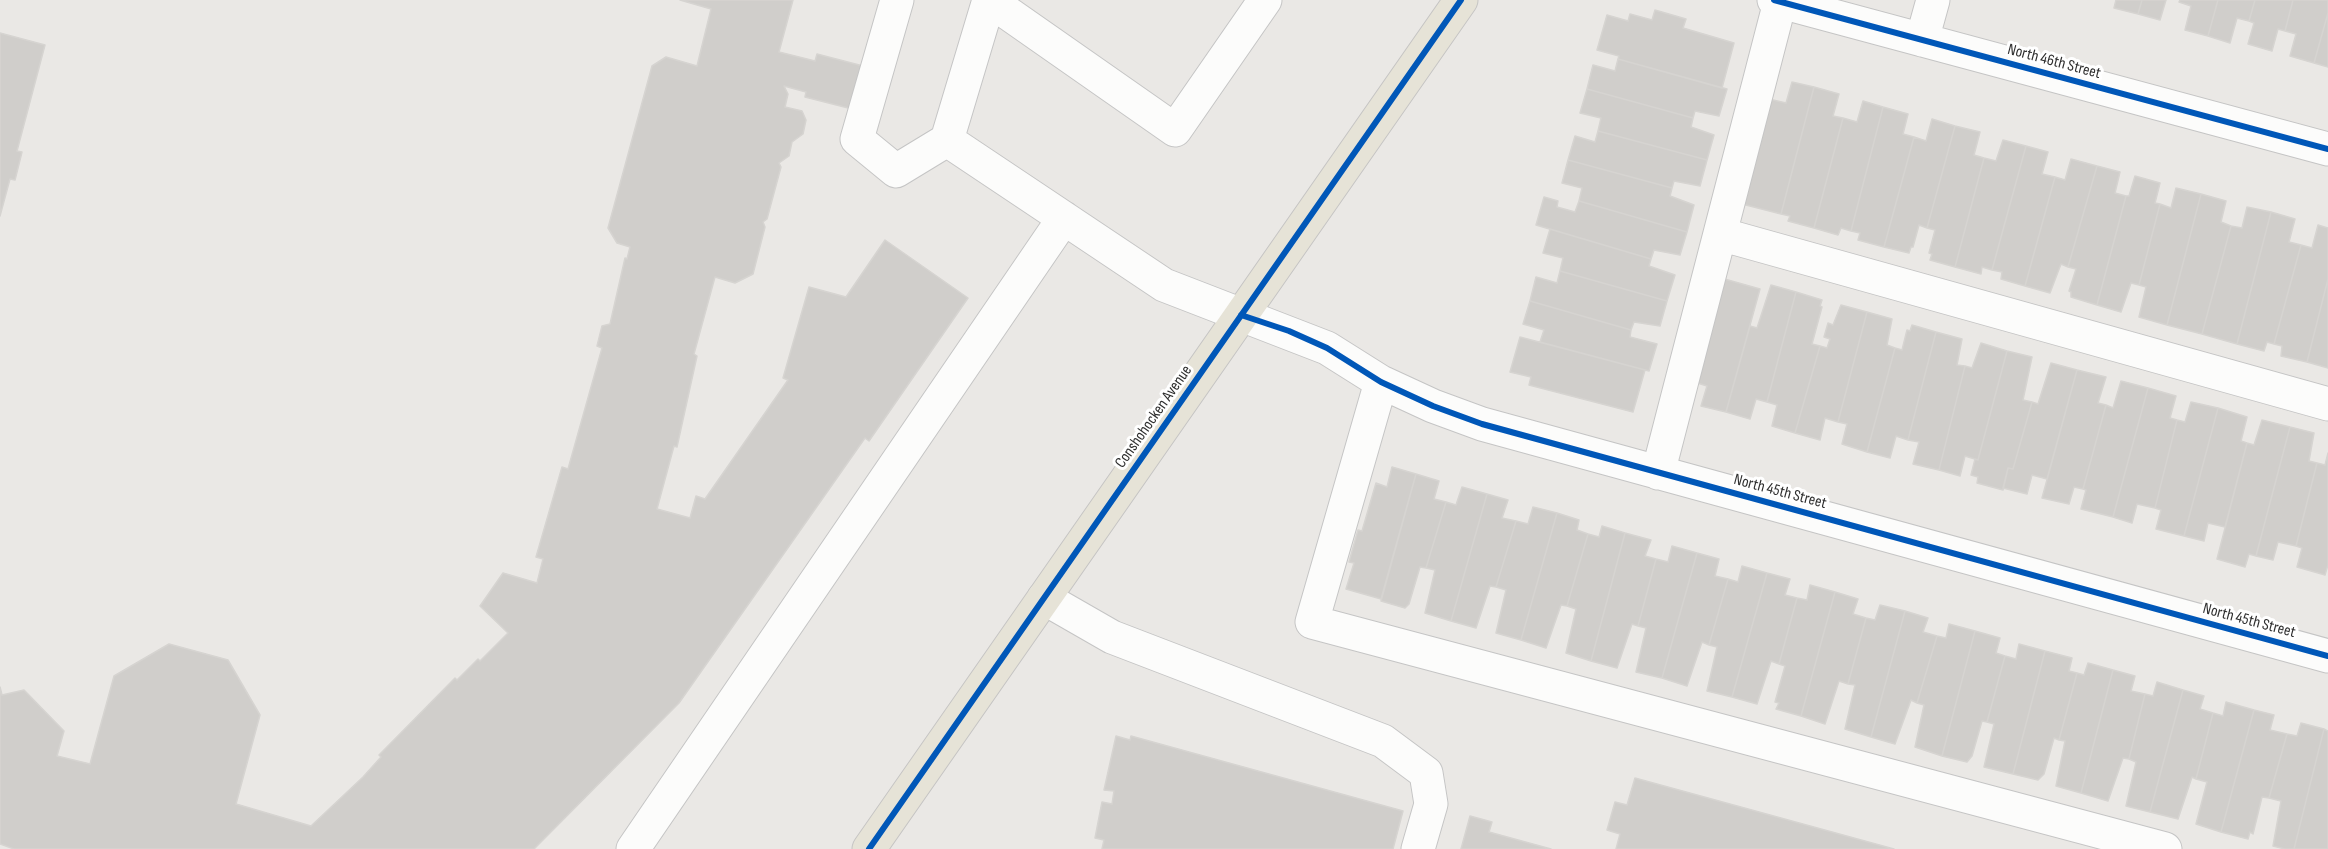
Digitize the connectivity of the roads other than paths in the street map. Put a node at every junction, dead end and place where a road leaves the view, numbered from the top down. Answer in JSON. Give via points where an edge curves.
{"nodes":[{"id":1,"x":897,"y":0,"type":"edge"},
{"id":2,"x":989,"y":0,"type":"edge"},
{"id":3,"x":1265,"y":0,"type":"edge"},
{"id":4,"x":1461,"y":0,"type":"edge"},
{"id":5,"x":1933,"y":0,"type":"edge"},
{"id":6,"x":1777,"y":1,"type":"edge"},
{"id":7,"x":1922,"y":40,"type":"junction"},
{"id":8,"x":947,"y":140,"type":"junction"},
{"id":9,"x":2328,"y":149,"type":"edge"},
{"id":10,"x":1064,"y":218,"type":"junction"},
{"id":11,"x":1720,"y":234,"type":"junction"},
{"id":12,"x":1241,"y":315,"type":"junction"},
{"id":13,"x":1381,"y":382,"type":"junction"},
{"id":14,"x":2328,"y":404,"type":"edge"},
{"id":15,"x":1658,"y":472,"type":"junction"},
{"id":16,"x":1044,"y":598,"type":"junction"},
{"id":17,"x":2328,"y":656,"type":"edge"},
{"id":18,"x":2090,"y":840,"type":"edge"},
{"id":19,"x":633,"y":849,"type":"edge"},
{"id":20,"x":869,"y":849,"type":"edge"},
{"id":21,"x":1418,"y":849,"type":"edge"},
{"id":22,"x":2164,"y":849,"type":"edge"}],
"edges":[{"from":1,"to":8,"type":"street","via":[[857,139],[896,171]]},
{"from":2,"to":3,"type":"street","via":[[1175,130]]},
{"from":2,"to":8,"type":"street"},
{"from":4,"to":12,"type":"main road","name":"Conshohocken Avenue"},
{"from":5,"to":7,"type":"street"},
{"from":6,"to":7,"type":"street","name":"North 46th Street"},
{"from":6,"to":11,"type":"street"},
{"from":7,"to":9,"type":"street","name":"North 46th Street"},
{"from":8,"to":10,"type":"street","name":"North 45th Street"},
{"from":10,"to":12,"type":"street","name":"North 45th Street","via":[[1164,285]]},
{"from":10,"to":19,"type":"street"},
{"from":11,"to":14,"type":"street"},
{"from":11,"to":15,"type":"street"},
{"from":12,"to":13,"type":"street","name":"North 45th Street","via":[[1327,348]]},
{"from":12,"to":16,"type":"main road","name":"Conshohocken Avenue"},
{"from":13,"to":15,"type":"street","name":"North 45th Street","via":[[1482,424]]},
{"from":13,"to":18,"type":"street","via":[[1312,622]]},
{"from":15,"to":17,"type":"street","name":"North 45th Street"},
{"from":16,"to":20,"type":"main road","name":"Conshohocken Avenue"},
{"from":16,"to":21,"type":"street","via":[[1112,637],[1383,741],[1426,773],[1431,804]]},
{"from":18,"to":22,"type":"street"}]}
